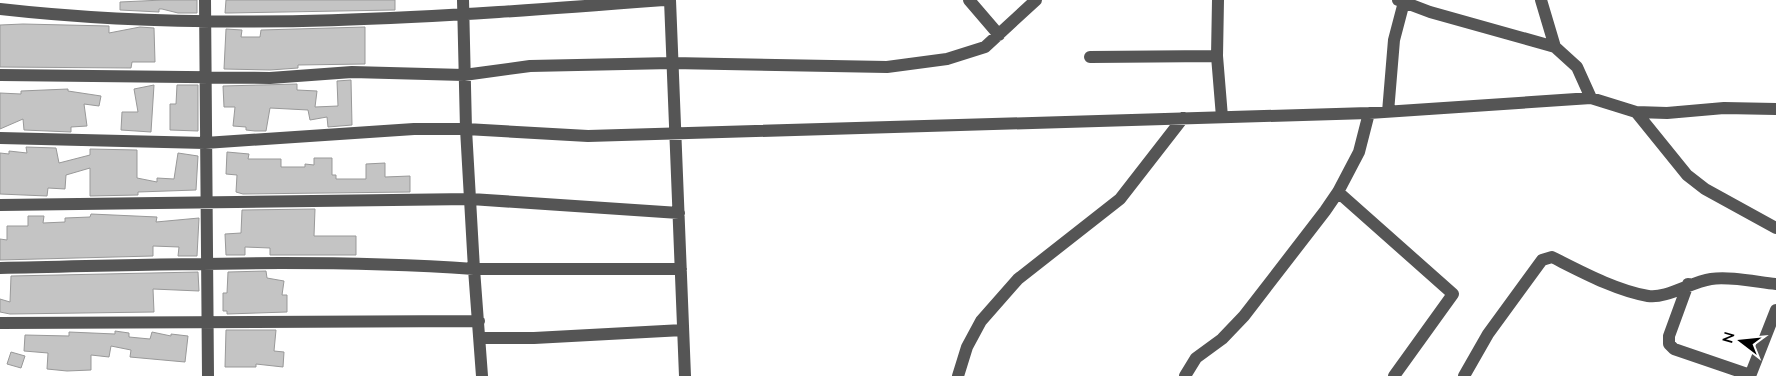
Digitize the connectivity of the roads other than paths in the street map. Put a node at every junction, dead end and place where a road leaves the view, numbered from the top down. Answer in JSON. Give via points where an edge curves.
{"nodes":[{"id":1,"x":205,"y":0,"type":"edge"},
{"id":2,"x":664,"y":0,"type":"edge"},
{"id":3,"x":670,"y":0,"type":"edge"},
{"id":4,"x":969,"y":0,"type":"edge"},
{"id":5,"x":1036,"y":0,"type":"edge"},
{"id":6,"x":1218,"y":0,"type":"edge"},
{"id":7,"x":1541,"y":0,"type":"edge"},
{"id":8,"x":1401,"y":1,"type":"edge"},
{"id":9,"x":463,"y":6,"type":"edge"},
{"id":10,"x":0,"y":9,"type":"edge"},
{"id":11,"x":205,"y":20,"type":"junction"},
{"id":12,"x":999,"y":35,"type":"junction"},
{"id":13,"x":1555,"y":47,"type":"junction"},
{"id":14,"x":1217,"y":56,"type":"junction"},
{"id":15,"x":1090,"y":57,"type":"dead end"},
{"id":16,"x":672,"y":63,"type":"junction"},
{"id":17,"x":0,"y":75,"type":"edge"},
{"id":18,"x":464,"y":75,"type":"junction"},
{"id":19,"x":205,"y":76,"type":"junction"},
{"id":20,"x":1591,"y":98,"type":"junction"},
{"id":21,"x":1776,"y":109,"type":"edge"},
{"id":22,"x":1388,"y":112,"type":"junction"},
{"id":23,"x":1636,"y":112,"type":"junction"},
{"id":24,"x":1369,"y":113,"type":"junction"},
{"id":25,"x":1222,"y":117,"type":"junction"},
{"id":26,"x":1183,"y":118,"type":"junction"},
{"id":27,"x":466,"y":129,"type":"junction"},
{"id":28,"x":674,"y":133,"type":"junction"},
{"id":29,"x":0,"y":138,"type":"edge"},
{"id":30,"x":205,"y":143,"type":"junction"},
{"id":31,"x":1338,"y":192,"type":"junction"},
{"id":32,"x":471,"y":199,"type":"junction"},
{"id":33,"x":205,"y":201,"type":"junction"},
{"id":34,"x":0,"y":205,"type":"edge"},
{"id":35,"x":679,"y":212,"type":"junction"},
{"id":36,"x":1776,"y":228,"type":"edge"},
{"id":37,"x":208,"y":264,"type":"junction"},
{"id":38,"x":0,"y":268,"type":"edge"},
{"id":39,"x":681,"y":269,"type":"junction"},
{"id":40,"x":474,"y":270,"type":"junction"},
{"id":41,"x":1688,"y":284,"type":"junction"},
{"id":42,"x":1776,"y":284,"type":"edge"},
{"id":43,"x":1776,"y":310,"type":"edge"},
{"id":44,"x":479,"y":321,"type":"junction"},
{"id":45,"x":0,"y":322,"type":"edge"},
{"id":46,"x":208,"y":323,"type":"junction"},
{"id":47,"x":683,"y":330,"type":"junction"},
{"id":48,"x":480,"y":338,"type":"junction"},
{"id":49,"x":1750,"y":375,"type":"edge"},
{"id":50,"x":208,"y":376,"type":"edge"},
{"id":51,"x":482,"y":376,"type":"edge"},
{"id":52,"x":685,"y":376,"type":"edge"},
{"id":53,"x":958,"y":376,"type":"edge"},
{"id":54,"x":1185,"y":376,"type":"edge"},
{"id":55,"x":1394,"y":376,"type":"edge"},
{"id":56,"x":1464,"y":376,"type":"edge"}],
"edges":[{"from":1,"to":11,"type":"street"},
{"from":2,"to":9,"type":"street"},
{"from":3,"to":16,"type":"street"},
{"from":4,"to":12,"type":"street"},
{"from":5,"to":12,"type":"street"},
{"from":6,"to":14,"type":"street"},
{"from":7,"to":13,"type":"street"},
{"from":8,"to":13,"type":"street"},
{"from":8,"to":22,"type":"street"},
{"from":9,"to":11,"type":"street","via":[[429,17]]},
{"from":9,"to":18,"type":"street"},
{"from":10,"to":11,"type":"street"},
{"from":11,"to":19,"type":"street"},
{"from":12,"to":16,"type":"street","via":[[985,47],[947,59],[887,67]]},
{"from":13,"to":20,"type":"street","via":[[1577,66]]},
{"from":14,"to":15,"type":"street"},
{"from":14,"to":25,"type":"street"},
{"from":16,"to":18,"type":"street","via":[[530,66]]},
{"from":16,"to":28,"type":"street"},
{"from":17,"to":19,"type":"street"},
{"from":18,"to":19,"type":"street","via":[[352,72],[270,78]]},
{"from":18,"to":27,"type":"street"},
{"from":19,"to":30,"type":"street"},
{"from":20,"to":22,"type":"street"},
{"from":20,"to":23,"type":"street"},
{"from":21,"to":23,"type":"street"},
{"from":22,"to":24,"type":"street"},
{"from":23,"to":36,"type":"street","via":[[1687,175],[1704,189]]},
{"from":24,"to":25,"type":"street"},
{"from":24,"to":31,"type":"street","via":[[1359,152]]},
{"from":25,"to":26,"type":"street"},
{"from":26,"to":28,"type":"street"},
{"from":26,"to":53,"type":"street","via":[[1120,198],[1018,279],[981,321],[967,347]]},
{"from":27,"to":28,"type":"street","via":[[588,136]]},
{"from":27,"to":30,"type":"street","via":[[414,129]]},
{"from":27,"to":32,"type":"street"},
{"from":28,"to":35,"type":"street"},
{"from":29,"to":30,"type":"street"},
{"from":30,"to":33,"type":"street"},
{"from":31,"to":54,"type":"street","via":[[1244,316],[1222,339],[1196,358]]},
{"from":31,"to":55,"type":"street","via":[[1453,294]]},
{"from":32,"to":33,"type":"street","via":[[283,203]]},
{"from":32,"to":35,"type":"street"},
{"from":32,"to":40,"type":"street"},
{"from":33,"to":34,"type":"street"},
{"from":33,"to":37,"type":"street"},
{"from":35,"to":39,"type":"street"},
{"from":37,"to":38,"type":"street"},
{"from":37,"to":40,"type":"street","via":[[389,263]]},
{"from":37,"to":46,"type":"street"},
{"from":39,"to":40,"type":"street"},
{"from":39,"to":47,"type":"street"},
{"from":40,"to":44,"type":"street"},
{"from":41,"to":42,"type":"street","via":[[1713,278]]},
{"from":41,"to":49,"type":"street","via":[[1669,344],[1674,349]]},
{"from":41,"to":56,"type":"street","via":[[1671,294],[1650,297],[1594,278],[1552,257],[1542,260],[1488,334]]},
{"from":43,"to":49,"type":"street"},
{"from":44,"to":46,"type":"street"},
{"from":44,"to":48,"type":"street"},
{"from":45,"to":46,"type":"street"},
{"from":46,"to":50,"type":"street"},
{"from":47,"to":48,"type":"street"},
{"from":47,"to":52,"type":"street"},
{"from":48,"to":51,"type":"street"}]}
